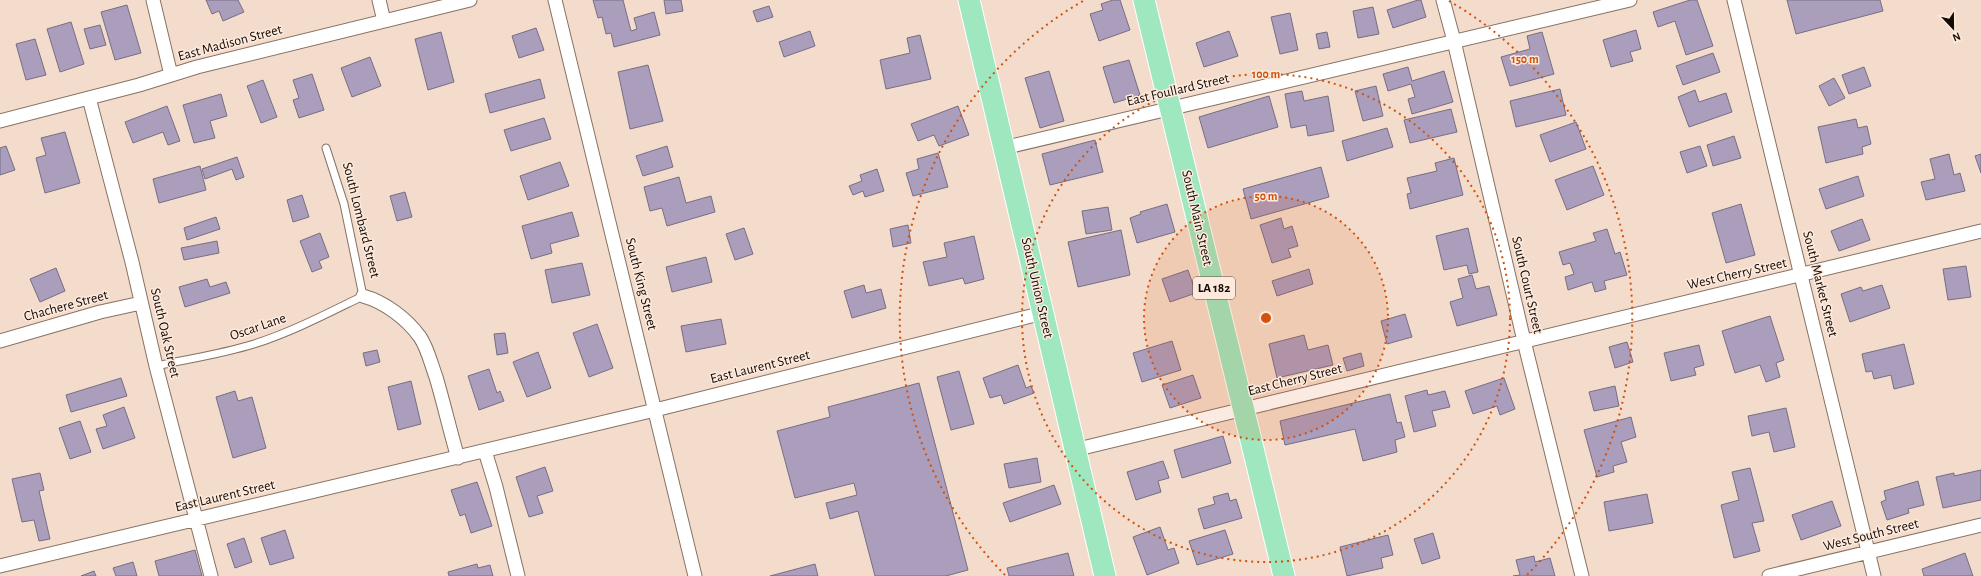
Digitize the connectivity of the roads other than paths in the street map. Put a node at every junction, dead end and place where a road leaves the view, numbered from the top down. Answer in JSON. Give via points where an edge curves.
{"nodes":[{"id":1,"x":153,"y":0,"type":"edge"},
{"id":2,"x":379,"y":0,"type":"edge"},
{"id":3,"x":470,"y":0,"type":"edge"},
{"id":4,"x":555,"y":0,"type":"edge"},
{"id":5,"x":969,"y":0,"type":"edge"},
{"id":6,"x":1144,"y":0,"type":"edge"},
{"id":7,"x":1443,"y":0,"type":"edge"},
{"id":8,"x":1630,"y":0,"type":"edge"},
{"id":9,"x":1734,"y":0,"type":"edge"},
{"id":10,"x":384,"y":21,"type":"junction"},
{"id":11,"x":1454,"y":41,"type":"junction"},
{"id":12,"x":171,"y":75,"type":"junction"},
{"id":13,"x":89,"y":98,"type":"junction"},
{"id":14,"x":1170,"y":108,"type":"junction"},
{"id":15,"x":0,"y":121,"type":"edge"},
{"id":16,"x":326,"y":148,"type":"dead end"},
{"id":17,"x":1003,"y":148,"type":"junction"},
{"id":18,"x":1981,"y":231,"type":"edge"},
{"id":19,"x":1802,"y":275,"type":"junction"},
{"id":20,"x":364,"y":296,"type":"junction"},
{"id":21,"x":141,"y":303,"type":"junction"},
{"id":22,"x":1043,"y":313,"type":"junction"},
{"id":23,"x":0,"y":341,"type":"edge"},
{"id":24,"x":1524,"y":341,"type":"junction"},
{"id":25,"x":156,"y":366,"type":"junction"},
{"id":26,"x":1244,"y":409,"type":"junction"},
{"id":27,"x":654,"y":410,"type":"junction"},
{"id":28,"x":1074,"y":450,"type":"junction"},
{"id":29,"x":485,"y":451,"type":"junction"},
{"id":30,"x":458,"y":458,"type":"junction"},
{"id":31,"x":196,"y":520,"type":"junction"},
{"id":32,"x":1981,"y":525,"type":"edge"},
{"id":33,"x":1868,"y":552,"type":"junction"},
{"id":34,"x":0,"y":566,"type":"edge"},
{"id":35,"x":210,"y":576,"type":"edge"},
{"id":36,"x":518,"y":576,"type":"edge"},
{"id":37,"x":695,"y":576,"type":"edge"},
{"id":38,"x":1106,"y":576,"type":"edge"},
{"id":39,"x":1284,"y":576,"type":"edge"},
{"id":40,"x":1582,"y":576,"type":"edge"},
{"id":41,"x":1768,"y":576,"type":"edge"},
{"id":42,"x":1874,"y":576,"type":"edge"}],
"edges":[{"from":1,"to":12,"type":"street"},
{"from":2,"to":10,"type":"street"},
{"from":3,"to":10,"type":"street","name":"East Madison Street"},
{"from":4,"to":27,"type":"street","name":"South King Street"},
{"from":5,"to":17,"type":"main road","name":"South Union Street"},
{"from":6,"to":14,"type":"main road","name":"South Main Street","number":"LA 182"},
{"from":7,"to":11,"type":"street","name":"South Court Street"},
{"from":8,"to":11,"type":"street","name":"East Foullard Street"},
{"from":9,"to":19,"type":"street","name":"South Market Street"},
{"from":10,"to":12,"type":"street","name":"East Madison Street"},
{"from":11,"to":14,"type":"street","name":"East Foullard Street"},
{"from":11,"to":24,"type":"street","name":"South Court Street"},
{"from":12,"to":13,"type":"street","name":"East Madison Street"},
{"from":13,"to":15,"type":"street","name":"East Madison Street"},
{"from":13,"to":21,"type":"street","name":"South Oak Street"},
{"from":14,"to":17,"type":"street","name":"East Foullard Street"},
{"from":14,"to":26,"type":"main road","name":"South Main Street","number":"LA 182"},
{"from":16,"to":20,"type":"lane","name":"South Lombard Street","via":[[344,204]]},
{"from":17,"to":22,"type":"main road","name":"South Union Street"},
{"from":18,"to":19,"type":"street","name":"West Cherry Street"},
{"from":19,"to":24,"type":"street","name":"West Cherry Street"},
{"from":19,"to":33,"type":"street","name":"South Market Street"},
{"from":20,"to":25,"type":"lane","name":"Oscar Lane","via":[[256,344]]},
{"from":20,"to":30,"type":"street","name":"South Lombard Street","via":[[375,299],[406,322],[420,338],[429,356]]},
{"from":21,"to":23,"type":"street","name":"Chachere Street"},
{"from":21,"to":25,"type":"street","name":"South Oak Street"},
{"from":22,"to":27,"type":"street","name":"East Laurent Street"},
{"from":22,"to":28,"type":"main road","name":"South Union Street"},
{"from":24,"to":26,"type":"street","name":"East Cherry Street"},
{"from":24,"to":40,"type":"street","name":"South Court Street"},
{"from":25,"to":31,"type":"street","name":"South Oak Street"},
{"from":26,"to":28,"type":"street","name":"East Cherry Street"},
{"from":26,"to":39,"type":"main road","name":"South Main Street","number":"LA 182"},
{"from":27,"to":29,"type":"street","name":"East Laurent Street"},
{"from":27,"to":37,"type":"street","name":"South King Street"},
{"from":28,"to":38,"type":"main road","name":"South Union Street"},
{"from":29,"to":30,"type":"street","name":"East Laurent Street"},
{"from":29,"to":36,"type":"street"},
{"from":30,"to":31,"type":"street","name":"East Laurent Street"},
{"from":31,"to":34,"type":"street","name":"East Laurent Street"},
{"from":31,"to":35,"type":"street","name":"South Oak Street"},
{"from":32,"to":33,"type":"street","name":"West South Street"},
{"from":33,"to":41,"type":"street","name":"West South Street"},
{"from":33,"to":42,"type":"street","name":"South Market Street"}]}
